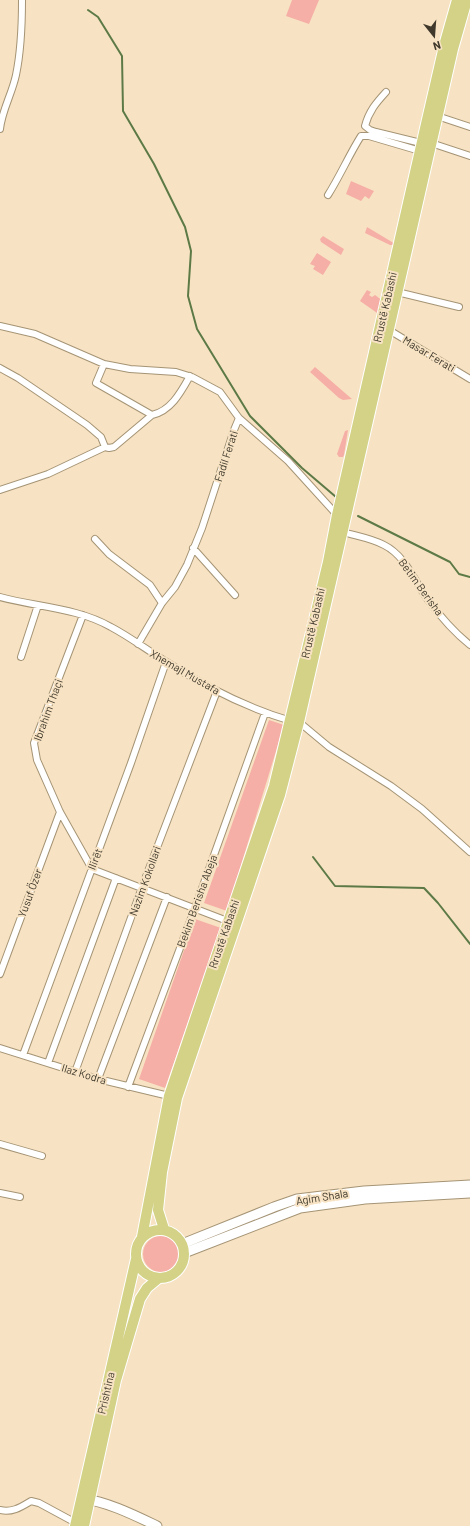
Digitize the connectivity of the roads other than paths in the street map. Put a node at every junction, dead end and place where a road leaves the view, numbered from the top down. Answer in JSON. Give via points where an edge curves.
{"nodes":[{"id":1,"x":22,"y":0,"type":"edge"},
{"id":2,"x":457,"y":0,"type":"edge"},
{"id":3,"x":467,"y":0,"type":"edge"},
{"id":4,"x":386,"y":92,"type":"dead end"},
{"id":5,"x":438,"y":116,"type":"junction"},
{"id":6,"x":470,"y":127,"type":"edge"},
{"id":7,"x":0,"y":129,"type":"edge"},
{"id":8,"x":424,"y":146,"type":"junction"},
{"id":9,"x":470,"y":156,"type":"edge"},
{"id":10,"x":328,"y":195,"type":"dead end"},
{"id":11,"x":397,"y":292,"type":"junction"},
{"id":12,"x":459,"y":307,"type":"dead end"},
{"id":13,"x":0,"y":326,"type":"edge"},
{"id":14,"x":389,"y":330,"type":"junction"},
{"id":15,"x":104,"y":364,"type":"junction"},
{"id":16,"x":0,"y":368,"type":"edge"},
{"id":17,"x":190,"y":376,"type":"junction"},
{"id":18,"x":470,"y":379,"type":"edge"},
{"id":19,"x":152,"y":415,"type":"junction"},
{"id":20,"x":239,"y":418,"type":"junction"},
{"id":21,"x":105,"y":447,"type":"junction"},
{"id":22,"x":0,"y":490,"type":"edge"},
{"id":23,"x":337,"y":515,"type":"junction"},
{"id":24,"x":343,"y":532,"type":"junction"},
{"id":25,"x":95,"y":538,"type":"dead end"},
{"id":26,"x":193,"y":548,"type":"junction"},
{"id":27,"x":235,"y":596,"type":"dead end"},
{"id":28,"x":0,"y":599,"type":"edge"},
{"id":29,"x":162,"y":604,"type":"junction"},
{"id":30,"x":38,"y":606,"type":"junction"},
{"id":31,"x":83,"y":615,"type":"junction"},
{"id":32,"x":138,"y":644,"type":"junction"},
{"id":33,"x":470,"y":645,"type":"edge"},
{"id":34,"x":21,"y":657,"type":"dead end"},
{"id":35,"x":166,"y":662,"type":"junction"},
{"id":36,"x":217,"y":691,"type":"junction"},
{"id":37,"x":265,"y":713,"type":"junction"},
{"id":38,"x":295,"y":722,"type":"junction"},
{"id":39,"x":60,"y":812,"type":"junction"},
{"id":40,"x":470,"y":852,"type":"edge"},
{"id":41,"x":92,"y":869,"type":"junction"},
{"id":42,"x":116,"y":878,"type":"junction"},
{"id":43,"x":142,"y":887,"type":"junction"},
{"id":44,"x":167,"y":897,"type":"junction"},
{"id":45,"x":195,"y":908,"type":"junction"},
{"id":46,"x":232,"y":922,"type":"junction"},
{"id":47,"x":0,"y":974,"type":"edge"},
{"id":48,"x":0,"y":1048,"type":"edge"},
{"id":49,"x":23,"y":1055,"type":"junction"},
{"id":50,"x":48,"y":1063,"type":"junction"},
{"id":51,"x":75,"y":1072,"type":"junction"},
{"id":52,"x":98,"y":1079,"type":"junction"},
{"id":53,"x":128,"y":1087,"type":"junction"},
{"id":54,"x":169,"y":1096,"type":"junction"},
{"id":55,"x":0,"y":1144,"type":"edge"},
{"id":56,"x":42,"y":1156,"type":"dead end"},
{"id":57,"x":470,"y":1185,"type":"edge"},
{"id":58,"x":0,"y":1193,"type":"edge"},
{"id":59,"x":470,"y":1193,"type":"edge"},
{"id":60,"x":20,"y":1198,"type":"dead end"},
{"id":61,"x":164,"y":1230,"type":"junction"},
{"id":62,"x":142,"y":1237,"type":"junction"},
{"id":63,"x":183,"y":1248,"type":"junction"},
{"id":64,"x":136,"y":1259,"type":"junction"},
{"id":65,"x":159,"y":1278,"type":"junction"},
{"id":66,"x":86,"y":1500,"type":"junction"},
{"id":67,"x":0,"y":1510,"type":"edge"},
{"id":68,"x":79,"y":1525,"type":"edge"},
{"id":69,"x":158,"y":1526,"type":"edge"}],
"edges":[{"from":1,"to":7,"type":"street","via":[[16,75]]},
{"from":2,"to":8,"type":"main road","name":"Rrustë Kabashi","via":[[445,42]]},
{"from":3,"to":5,"type":"main road","name":"Rrustë Kabashi"},
{"from":4,"to":8,"type":"street","via":[[373,106],[365,126],[370,130]]},
{"from":5,"to":6,"type":"street"},
{"from":5,"to":8,"type":"main road","name":"Rrustë Kabashi"},
{"from":8,"to":9,"type":"street"},
{"from":8,"to":10,"type":"street","via":[[361,136]]},
{"from":8,"to":11,"type":"main road","name":"Rrustë Kabashi"},
{"from":8,"to":23,"type":"main road","name":"Rrustë Kabashi"},
{"from":11,"to":12,"type":"street"},
{"from":11,"to":14,"type":"main road","name":"Rrustë Kabashi"},
{"from":13,"to":15,"type":"street","name":"Fadil Ferati","via":[[35,334]]},
{"from":14,"to":18,"type":"street","name":"Masar Ferati"},
{"from":14,"to":24,"type":"main road","name":"Rrustë Kabashi"},
{"from":15,"to":17,"type":"street","name":"Fadil Ferati","via":[[130,369],[176,372]]},
{"from":15,"to":19,"type":"street","via":[[96,383]]},
{"from":16,"to":21,"type":"street","via":[[87,425],[101,438]]},
{"from":17,"to":19,"type":"street","via":[[170,405]]},
{"from":17,"to":20,"type":"street","name":"Fadil Ferati","via":[[220,392]]},
{"from":19,"to":21,"type":"street","via":[[114,447]]},
{"from":20,"to":23,"type":"street","via":[[288,461]]},
{"from":20,"to":26,"type":"street","name":"Fadil Ferati"},
{"from":21,"to":22,"type":"street","via":[[48,474]]},
{"from":23,"to":38,"type":"main road","name":"Rrustë Kabashi"},
{"from":24,"to":33,"type":"street","name":"Betim Berisha","via":[[384,545],[396,553],[407,565],[428,599]]},
{"from":24,"to":38,"type":"main road","name":"Rrustë Kabashi"},
{"from":25,"to":29,"type":"street","via":[[110,554],[150,585]]},
{"from":26,"to":27,"type":"street"},
{"from":26,"to":29,"type":"street","name":"Fadil Ferati","via":[[175,587]]},
{"from":28,"to":30,"type":"street","name":"Xhemajl Mustafa"},
{"from":29,"to":32,"type":"street","name":"Fadil Ferati"},
{"from":30,"to":31,"type":"street","name":"Xhemajl Mustafa"},
{"from":30,"to":34,"type":"street"},
{"from":31,"to":32,"type":"street","name":"Xhemajl Mustafa","via":[[111,626]]},
{"from":31,"to":39,"type":"street","name":"Ibrahim Thaçi","via":[[34,743],[37,760]]},
{"from":32,"to":35,"type":"street","name":"Xhemajl Mustafa"},
{"from":35,"to":36,"type":"street","name":"Xhemajl Mustafa"},
{"from":35,"to":41,"type":"street","name":"Ilirët"},
{"from":36,"to":37,"type":"street","name":"Xhemajl Mustafa"},
{"from":36,"to":43,"type":"street","name":"Nazim Kokollari"},
{"from":37,"to":38,"type":"street","name":"Xhemajl Mustafa"},
{"from":37,"to":45,"type":"street","name":"Bekim Berisha Abeja"},
{"from":38,"to":40,"type":"street","via":[[422,809]]},
{"from":38,"to":46,"type":"main road","name":"Rrustë Kabashi"},
{"from":39,"to":41,"type":"street","name":"Ibrahim Thaçi"},
{"from":39,"to":47,"type":"street","name":"Yusuf Özer"},
{"from":41,"to":42,"type":"street"},
{"from":41,"to":49,"type":"street","name":"Ilirët"},
{"from":42,"to":43,"type":"street"},
{"from":42,"to":50,"type":"street"},
{"from":43,"to":44,"type":"street"},
{"from":43,"to":51,"type":"street","name":"Nazim Kokollari"},
{"from":44,"to":45,"type":"street"},
{"from":44,"to":52,"type":"street"},
{"from":45,"to":46,"type":"street"},
{"from":45,"to":53,"type":"street","name":"Bekim Berisha Abeja"},
{"from":46,"to":54,"type":"main road","name":"Rrustë Kabashi"},
{"from":46,"to":61,"type":"main road","name":"Rrustë Kabashi","via":[[177,1098],[162,1172],[158,1210]]},
{"from":48,"to":49,"type":"street","name":"Ilaz Kodra"},
{"from":49,"to":50,"type":"street","name":"Ilaz Kodra"},
{"from":50,"to":51,"type":"street","name":"Ilaz Kodra"},
{"from":51,"to":52,"type":"street","name":"Ilaz Kodra"},
{"from":52,"to":53,"type":"street","name":"Ilaz Kodra"},
{"from":53,"to":54,"type":"street","name":"Ilaz Kodra"},
{"from":54,"to":62,"type":"main road","name":"Rrustë Kabashi"},
{"from":55,"to":56,"type":"street"},
{"from":57,"to":63,"type":"main road","name":"Agim Shala","via":[[364,1190],[297,1199]]},
{"from":58,"to":60,"type":"street"},
{"from":59,"to":63,"type":"main road","name":"Agim Shala","via":[[365,1199],[300,1208]]},
{"from":61,"to":62,"type":"main road","via":[[148,1232]]},
{"from":61,"to":63,"type":"main road","via":[[175,1234]]},
{"from":62,"to":64,"type":"main road","name":"Prishtina","via":[[135,1251]]},
{"from":63,"to":65,"type":"main road","name":"Prishtina","via":[[184,1259],[179,1269],[170,1276]]},
{"from":64,"to":65,"type":"main road","via":[[144,1272]]},
{"from":64,"to":66,"type":"main road","name":"Prishtina"},
{"from":65,"to":66,"type":"main road","name":"Prishtina","via":[[147,1288],[140,1299],[116,1380]]},
{"from":66,"to":68,"type":"main road","name":"Prishtina"},
{"from":66,"to":69,"type":"main road"},
{"from":67,"to":68,"type":"street","via":[[8,1512],[31,1501]]}]}
